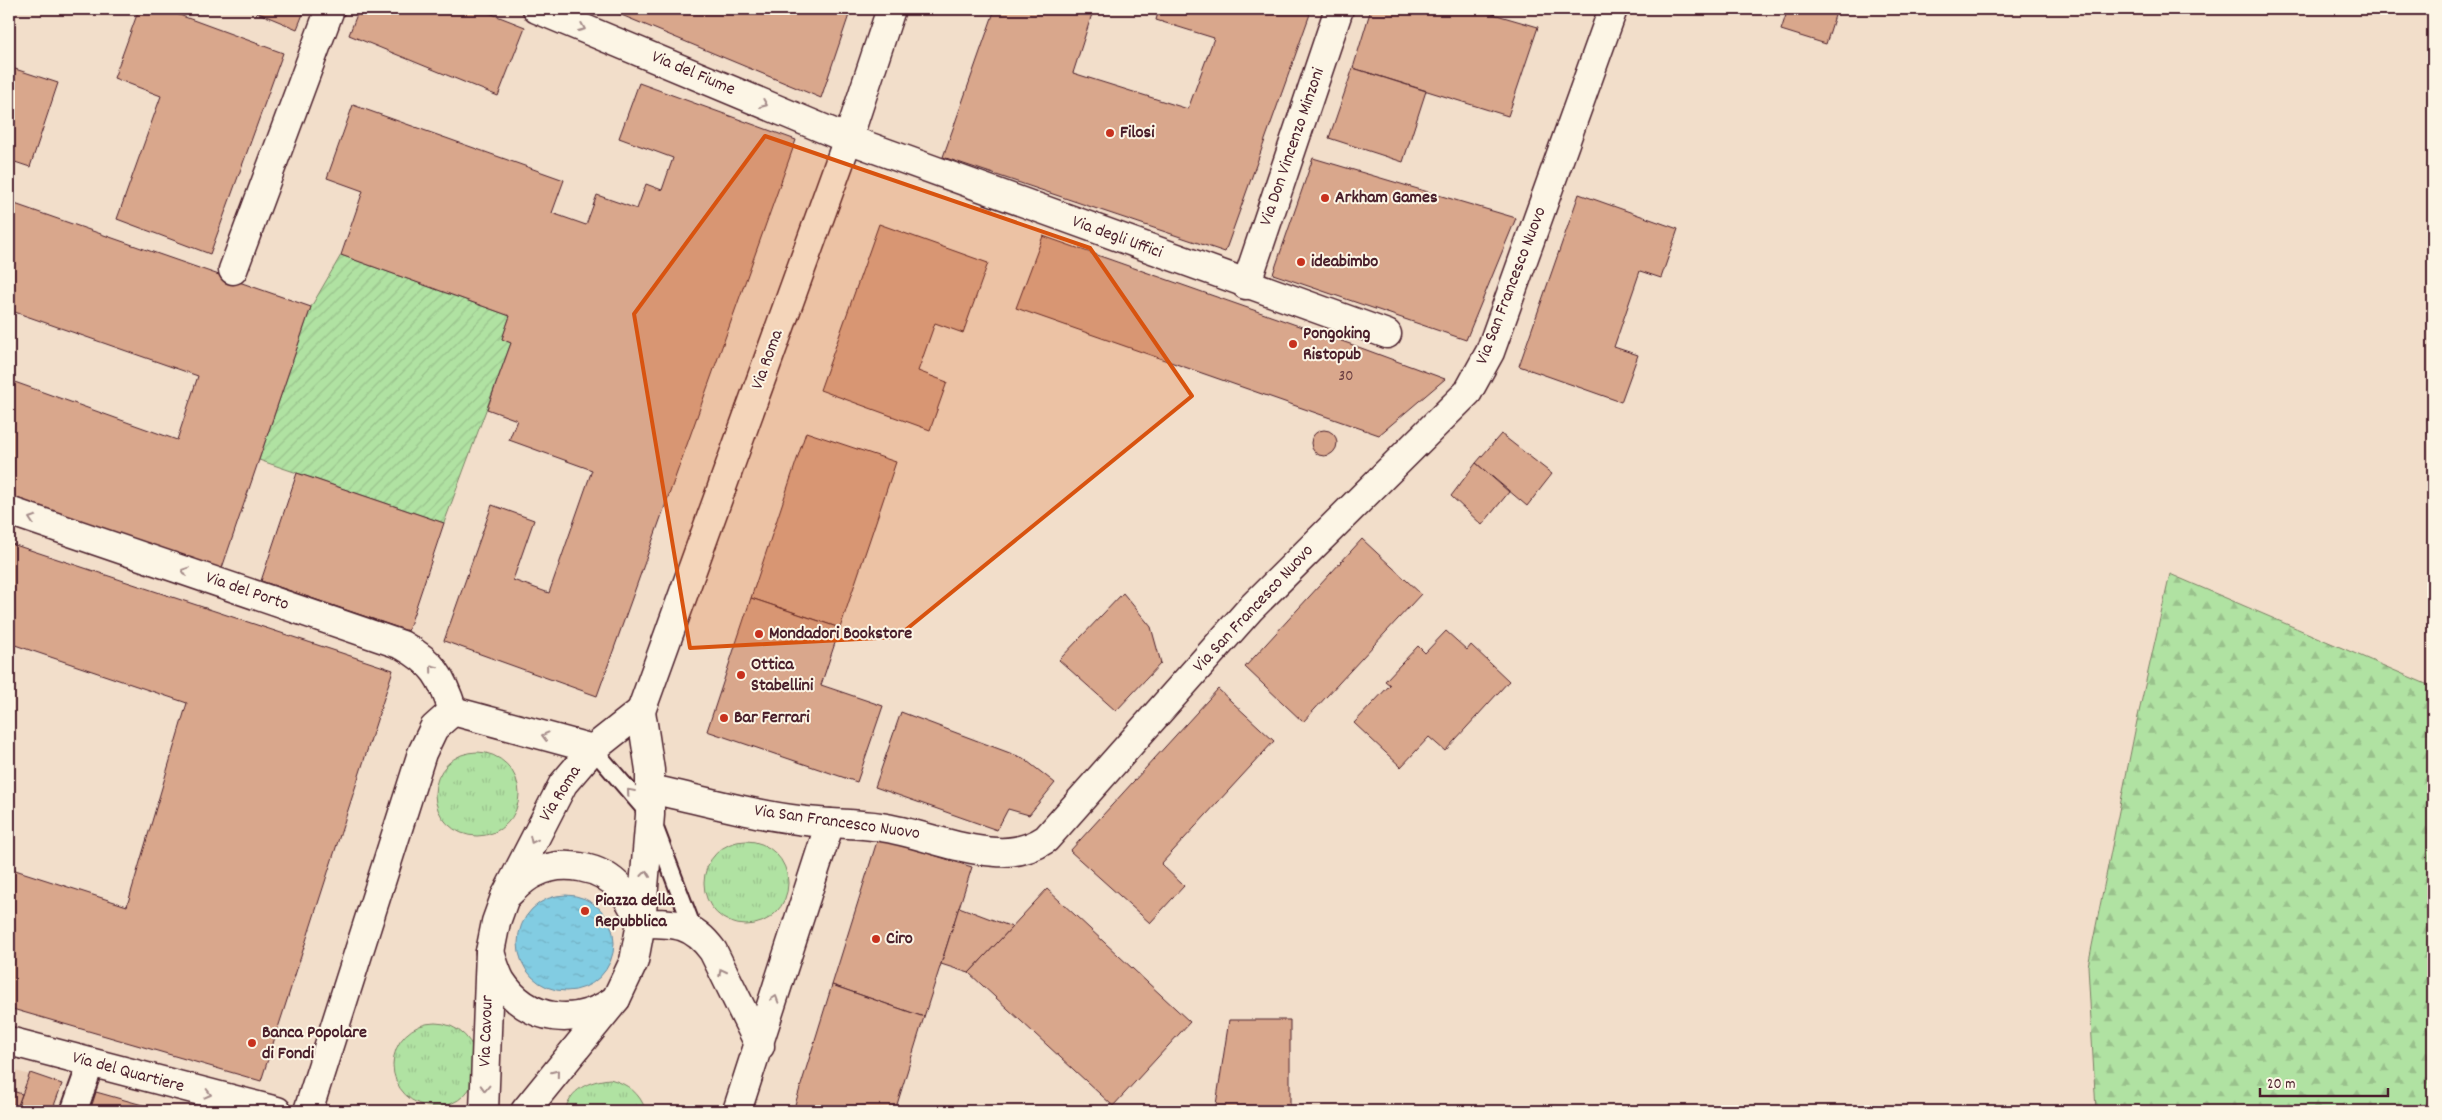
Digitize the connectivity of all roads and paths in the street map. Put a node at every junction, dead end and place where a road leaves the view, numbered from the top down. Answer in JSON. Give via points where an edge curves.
{"nodes":[{"id":1,"x":330,"y":9,"type":"edge"},
{"id":2,"x":537,"y":9,"type":"edge"},
{"id":3,"x":891,"y":9,"type":"edge"},
{"id":4,"x":1339,"y":9,"type":"edge"},
{"id":5,"x":1613,"y":9,"type":"edge"},
{"id":6,"x":848,"y":139,"type":"junction"},
{"id":7,"x":233,"y":270,"type":"dead end"},
{"id":8,"x":1246,"y":285,"type":"junction"},
{"id":9,"x":1387,"y":334,"type":"dead end"},
{"id":10,"x":9,"y":511,"type":"edge"},
{"id":11,"x":453,"y":711,"type":"junction"},
{"id":12,"x":641,"y":711,"type":"junction"},
{"id":13,"x":593,"y":749,"type":"junction"},
{"id":14,"x":650,"y":802,"type":"junction"},
{"id":15,"x":830,"y":823,"type":"junction"},
{"id":16,"x":504,"y":898,"type":"junction"},
{"id":17,"x":641,"y":923,"type":"junction"},
{"id":18,"x":694,"y":930,"type":"junction"},
{"id":19,"x":490,"y":952,"type":"junction"},
{"id":20,"x":616,"y":999,"type":"junction"},
{"id":21,"x":9,"y":1040,"type":"edge"},
{"id":22,"x":760,"y":1046,"type":"junction"},
{"id":23,"x":91,"y":1064,"type":"junction"},
{"id":24,"x":74,"y":1111,"type":"edge"},
{"id":25,"x":277,"y":1111,"type":"edge"},
{"id":26,"x":308,"y":1111,"type":"edge"},
{"id":27,"x":484,"y":1111,"type":"edge"},
{"id":28,"x":525,"y":1111,"type":"edge"},
{"id":29,"x":737,"y":1111,"type":"edge"}],
"edges":[{"from":1,"to":7,"type":"street"},
{"from":2,"to":6,"type":"street","name":"Via del Fiume","one_way":true},
{"from":3,"to":6,"type":"street","name":"Via Roma"},
{"from":4,"to":8,"type":"street","name":"Via Don Vincenzo Minzoni"},
{"from":5,"to":15,"type":"street","name":"Via San Francesco Nuovo","via":[[1490,352],[1468,392],[1251,608],[1054,831],[1035,846],[997,852],[881,827]]},
{"from":6,"to":8,"type":"street","name":"Via degli Uffici"},
{"from":6,"to":12,"type":"street","name":"Via Roma"},
{"from":8,"to":9,"type":"street","name":"Via degli Uffici"},
{"from":11,"to":10,"type":"street","name":"Via del Porto","one_way":true,"via":[[446,690],[430,663],[402,645]]},
{"from":13,"to":11,"type":"street","one_way":true},
{"from":11,"to":26,"type":"street","via":[[434,728],[422,753]]},
{"from":12,"to":13,"type":"street","name":"Via Roma"},
{"from":12,"to":14,"type":"street","name":"Via Roma"},
{"from":14,"to":13,"type":"lane","one_way":true},
{"from":13,"to":16,"type":"street","name":"Via Roma","one_way":true,"via":[[554,798]]},
{"from":14,"to":15,"type":"street","name":"Via San Francesco Nuovo"},
{"from":17,"to":14,"type":"street","name":"Via Roma","one_way":true},
{"from":14,"to":18,"type":"lane"},
{"from":22,"to":15,"type":"street","one_way":true},
{"from":16,"to":17,"type":"street","via":[[535,872],[559,866],[581,867],[602,875],[621,888]]},
{"from":16,"to":19,"type":"street"},
{"from":17,"to":18,"type":"street","via":[[671,923]]},
{"from":17,"to":20,"type":"street","via":[[634,961]]},
{"from":22,"to":18,"type":"street","one_way":true,"via":[[713,951]]},
{"from":19,"to":20,"type":"street","via":[[501,981],[514,996],[531,1009],[549,1016],[571,1018],[587,1015]]},
{"from":19,"to":27,"type":"street","name":"Via Cavour","one_way":true},
{"from":28,"to":20,"type":"street","one_way":true},
{"from":21,"to":23,"type":"street","name":"Via del Quartiere"},
{"from":22,"to":29,"type":"street"},
{"from":23,"to":24,"type":"street"},
{"from":23,"to":25,"type":"street","name":"Via del Quartiere","one_way":true}]}
